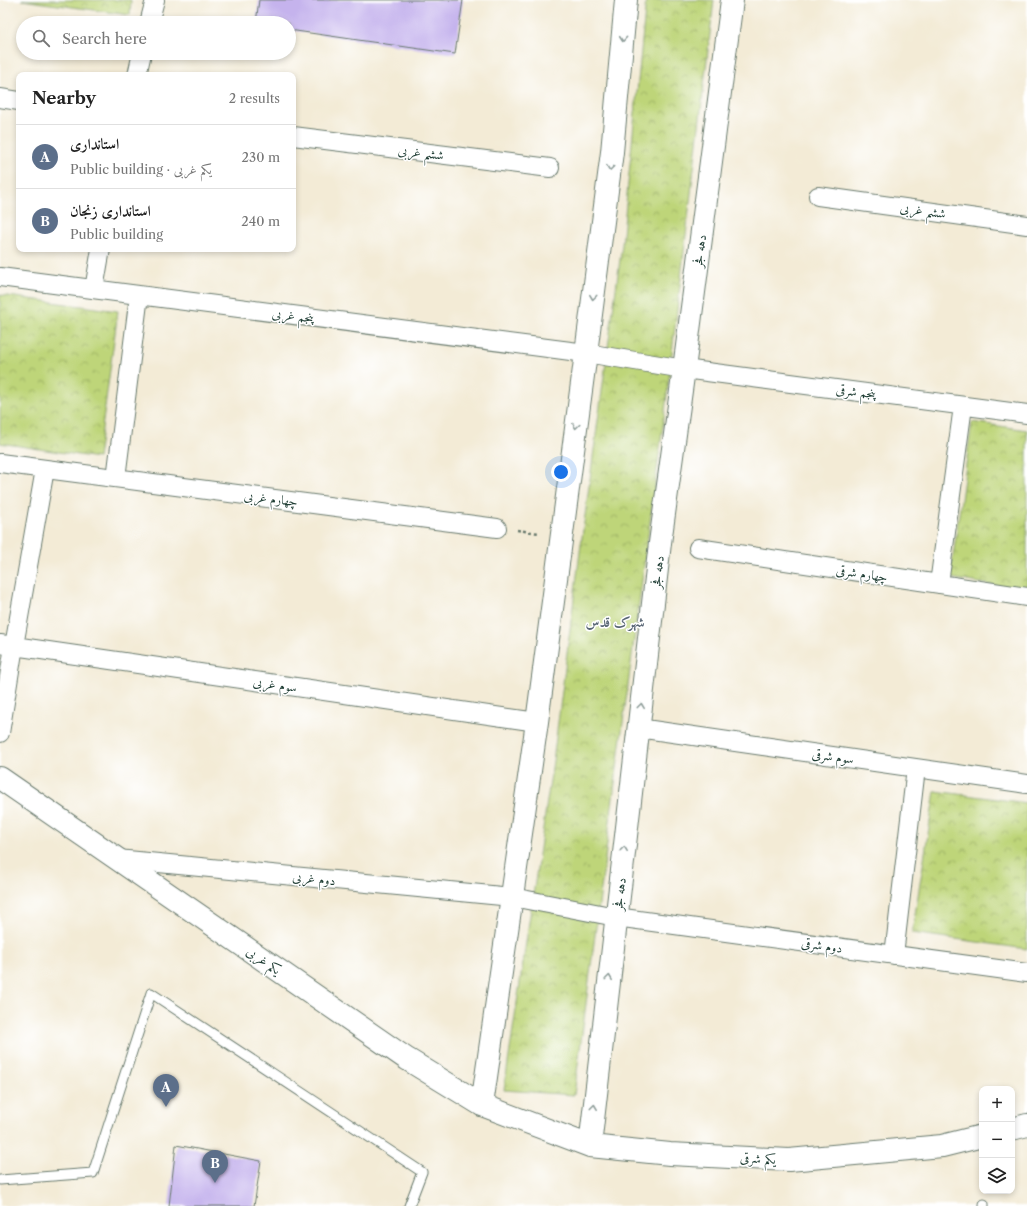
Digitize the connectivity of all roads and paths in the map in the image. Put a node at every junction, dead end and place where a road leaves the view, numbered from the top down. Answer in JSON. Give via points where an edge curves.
{"nodes":[{"id":1,"x":155,"y":0,"type":"edge"},
{"id":2,"x":626,"y":0,"type":"edge"},
{"id":3,"x":732,"y":0,"type":"edge"},
{"id":4,"x":151,"y":16,"type":"edge"},
{"id":5,"x":140,"y":60,"type":"edge"},
{"id":6,"x":138,"y":72,"type":"edge"},
{"id":7,"x":0,"y":98,"type":"edge"},
{"id":8,"x":16,"y":101,"type":"edge"},
{"id":9,"x":296,"y":136,"type":"edge"},
{"id":10,"x":550,"y":168,"type":"dead end"},
{"id":11,"x":818,"y":196,"type":"dead end"},
{"id":12,"x":1027,"y":225,"type":"edge"},
{"id":13,"x":100,"y":252,"type":"edge"},
{"id":14,"x":0,"y":277,"type":"edge"},
{"id":15,"x":94,"y":289,"type":"junction"},
{"id":16,"x":139,"y":295,"type":"junction"},
{"id":17,"x":586,"y":353,"type":"junction"},
{"id":18,"x":684,"y":369,"type":"junction"},
{"id":19,"x":963,"y":406,"type":"junction"},
{"id":20,"x":1027,"y":414,"type":"edge"},
{"id":21,"x":0,"y":463,"type":"edge"},
{"id":22,"x":45,"y":469,"type":"junction"},
{"id":23,"x":116,"y":478,"type":"junction"},
{"id":24,"x":498,"y":528,"type":"dead end"},
{"id":25,"x":698,"y":548,"type":"dead end"},
{"id":26,"x":939,"y":584,"type":"junction"},
{"id":27,"x":1027,"y":597,"type":"edge"},
{"id":28,"x":7,"y":645,"type":"edge"},
{"id":29,"x":536,"y":722,"type":"junction"},
{"id":30,"x":638,"y":728,"type":"junction"},
{"id":31,"x":0,"y":733,"type":"edge"},
{"id":32,"x":916,"y":768,"type":"junction"},
{"id":33,"x":0,"y":778,"type":"edge"},
{"id":34,"x":1027,"y":784,"type":"edge"},
{"id":35,"x":117,"y":859,"type":"junction"},
{"id":36,"x":512,"y":897,"type":"junction"},
{"id":37,"x":616,"y":917,"type":"junction"},
{"id":38,"x":894,"y":955,"type":"junction"},
{"id":39,"x":1027,"y":973,"type":"edge"},
{"id":40,"x":482,"y":1105,"type":"junction"},
{"id":41,"x":537,"y":1125,"type":"joint"},
{"id":42,"x":1027,"y":1125,"type":"edge"},
{"id":43,"x":1015,"y":1128,"type":"edge"},
{"id":44,"x":979,"y":1137,"type":"edge"},
{"id":45,"x":590,"y":1146,"type":"junction"},
{"id":46,"x":0,"y":1180,"type":"edge"},
{"id":47,"x":409,"y":1206,"type":"edge"}],
"edges":[{"from":1,"to":4,"type":"street"},
{"from":2,"to":17,"type":"street","one_way":true,"via":[[612,152]]},
{"from":3,"to":18,"type":"street","name":"دهه فجر"},
{"from":5,"to":6,"type":"street"},
{"from":7,"to":8,"type":"street"},
{"from":9,"to":10,"type":"street","name":"ششم غربی"},
{"from":11,"to":12,"type":"street","name":"ششم غربی"},
{"from":13,"to":15,"type":"street"},
{"from":14,"to":15,"type":"street","name":"پنجم غربی"},
{"from":15,"to":16,"type":"street","name":"پنجم غربی"},
{"from":16,"to":17,"type":"street","name":"پنجم غربی"},
{"from":16,"to":23,"type":"street"},
{"from":17,"to":18,"type":"street","name":"پنجم غربی"},
{"from":17,"to":29,"type":"street","one_way":true},
{"from":18,"to":19,"type":"street","name":"پنجم شرقی"},
{"from":30,"to":18,"type":"street","name":"دهه فجر","one_way":true},
{"from":19,"to":20,"type":"street","name":"پنجم شرقی"},
{"from":19,"to":26,"type":"street"},
{"from":21,"to":22,"type":"street","name":"چهارم غربی"},
{"from":22,"to":23,"type":"street","name":"چهارم غربی"},
{"from":22,"to":28,"type":"street"},
{"from":23,"to":24,"type":"street","name":"چهارم غربی"},
{"from":25,"to":26,"type":"street","name":"چهارم شرقی"},
{"from":26,"to":27,"type":"street","name":"چهارم شرقی"},
{"from":28,"to":29,"type":"street","name":"سوم غربی"},
{"from":28,"to":31,"type":"street"},
{"from":29,"to":36,"type":"street"},
{"from":30,"to":32,"type":"street","name":"سوم شرقی"},
{"from":37,"to":30,"type":"street","name":"دهه فجر","one_way":true},
{"from":32,"to":34,"type":"street","name":"سوم شرقی"},
{"from":32,"to":38,"type":"street"},
{"from":33,"to":35,"type":"street","name":"یکم غربی"},
{"from":35,"to":36,"type":"street","name":"دوم غربی"},
{"from":35,"to":40,"type":"street","name":"یکم غربی","via":[[407,1059]]},
{"from":36,"to":37,"type":"street","name":"دوم غربی"},
{"from":36,"to":40,"type":"street"},
{"from":37,"to":38,"type":"street","name":"دوم شرقی"},
{"from":45,"to":37,"type":"street","name":"دهه فجر","one_way":true},
{"from":38,"to":39,"type":"street","name":"دوم شرقی"},
{"from":40,"to":41,"type":"street","name":"یکم غربی"},
{"from":41,"to":45,"type":"street","name":"یکم شرقی"},
{"from":42,"to":43,"type":"street"},
{"from":44,"to":45,"type":"street","name":"یکم شرقی","via":[[942,1146],[789,1160],[670,1154]]},
{"from":46,"to":47,"type":"lane","via":[[93,1173],[151,993],[422,1172]]}]}
